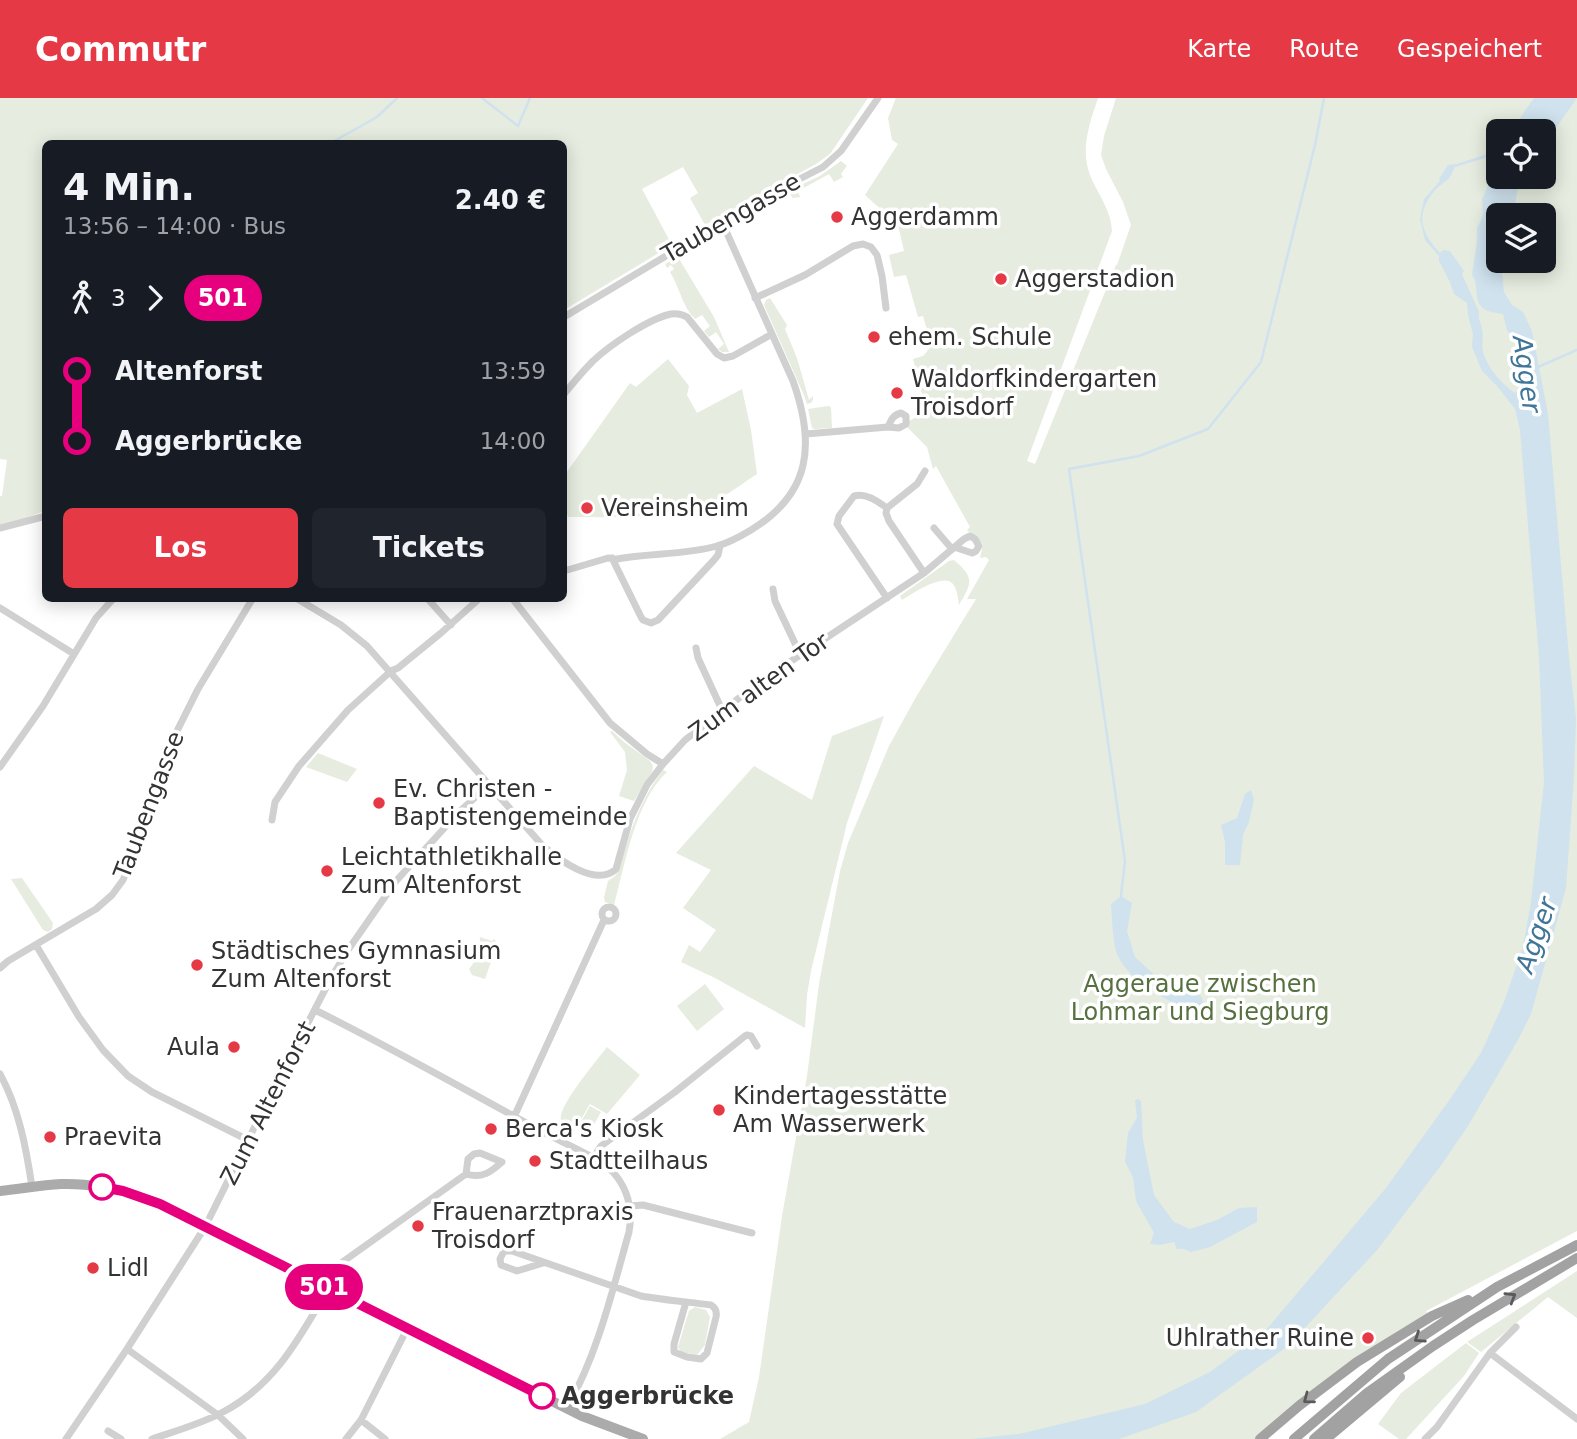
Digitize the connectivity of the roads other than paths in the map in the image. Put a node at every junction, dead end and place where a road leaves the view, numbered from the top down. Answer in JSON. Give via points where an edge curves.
{"nodes":[{"id":1,"x":878,"y":98,"type":"edge"},
{"id":2,"x":722,"y":222,"type":"junction"},
{"id":3,"x":755,"y":298,"type":"junction"},
{"id":4,"x":887,"y":308,"type":"dead end"},
{"id":5,"x":567,"y":315,"type":"edge"},
{"id":6,"x":772,"y":334,"type":"junction"},
{"id":7,"x":567,"y":391,"type":"edge"},
{"id":8,"x":888,"y":427,"type":"dead end"},
{"id":9,"x":806,"y":434,"type":"junction"},
{"id":10,"x":925,"y":471,"type":"dead end"},
{"id":11,"x":887,"y":508,"type":"junction"},
{"id":12,"x":42,"y":517,"type":"edge"},
{"id":13,"x":0,"y":528,"type":"edge"},
{"id":14,"x":934,"y":528,"type":"dead end"},
{"id":15,"x":720,"y":546,"type":"junction"},
{"id":16,"x":612,"y":558,"type":"junction"},
{"id":17,"x":567,"y":570,"type":"edge"},
{"id":18,"x":924,"y":573,"type":"junction"},
{"id":19,"x":773,"y":589,"type":"dead end"},
{"id":20,"x":887,"y":598,"type":"junction"},
{"id":21,"x":110,"y":602,"type":"edge"},
{"id":22,"x":251,"y":602,"type":"edge"},
{"id":23,"x":302,"y":602,"type":"edge"},
{"id":24,"x":431,"y":602,"type":"edge"},
{"id":25,"x":476,"y":602,"type":"edge"},
{"id":26,"x":515,"y":602,"type":"edge"},
{"id":27,"x":0,"y":608,"type":"edge"},
{"id":28,"x":451,"y":625,"type":"junction"},
{"id":29,"x":696,"y":648,"type":"dead end"},
{"id":30,"x":74,"y":653,"type":"junction"},
{"id":31,"x":800,"y":654,"type":"junction"},
{"id":32,"x":391,"y":671,"type":"junction"},
{"id":33,"x":722,"y":710,"type":"junction"},
{"id":34,"x":663,"y":764,"type":"junction"},
{"id":35,"x":0,"y":766,"type":"edge"},
{"id":36,"x":489,"y":785,"type":"junction"},
{"id":37,"x":272,"y":820,"type":"dead end"},
{"id":38,"x":604,"y":920,"type":"dead end"},
{"id":39,"x":36,"y":945,"type":"junction"},
{"id":40,"x":0,"y":968,"type":"edge"},
{"id":41,"x":315,"y":1010,"type":"junction"},
{"id":42,"x":757,"y":1046,"type":"dead end"},
{"id":43,"x":0,"y":1074,"type":"edge"},
{"id":44,"x":514,"y":1117,"type":"junction"},
{"id":45,"x":248,"y":1140,"type":"junction"},
{"id":46,"x":597,"y":1161,"type":"junction"},
{"id":47,"x":467,"y":1174,"type":"junction"},
{"id":48,"x":32,"y":1187,"type":"junction"},
{"id":49,"x":0,"y":1191,"type":"edge"},
{"id":50,"x":630,"y":1206,"type":"junction"},
{"id":51,"x":205,"y":1227,"type":"junction"},
{"id":52,"x":752,"y":1233,"type":"dead end"},
{"id":53,"x":1577,"y":1245,"type":"edge"},
{"id":54,"x":1577,"y":1258,"type":"edge"},
{"id":55,"x":544,"y":1263,"type":"junction"},
{"id":56,"x":323,"y":1286,"type":"junction"},
{"id":57,"x":613,"y":1287,"type":"junction"},
{"id":58,"x":1497,"y":1287,"type":"junction"},
{"id":59,"x":686,"y":1302,"type":"junction"},
{"id":60,"x":1517,"y":1327,"type":"dead end"},
{"id":61,"x":407,"y":1329,"type":"junction"},
{"id":62,"x":1433,"y":1346,"type":"junction"},
{"id":63,"x":127,"y":1349,"type":"junction"},
{"id":64,"x":1490,"y":1353,"type":"junction"},
{"id":65,"x":567,"y":1408,"type":"junction"},
{"id":66,"x":218,"y":1415,"type":"junction"},
{"id":67,"x":1577,"y":1419,"type":"edge"},
{"id":68,"x":362,"y":1420,"type":"junction"},
{"id":69,"x":108,"y":1430,"type":"dead end"},
{"id":70,"x":67,"y":1439,"type":"edge"},
{"id":71,"x":121,"y":1439,"type":"edge"},
{"id":72,"x":152,"y":1439,"type":"edge"},
{"id":73,"x":243,"y":1439,"type":"edge"},
{"id":74,"x":346,"y":1439,"type":"edge"},
{"id":75,"x":385,"y":1439,"type":"edge"},
{"id":76,"x":643,"y":1439,"type":"edge"},
{"id":77,"x":1260,"y":1439,"type":"edge"},
{"id":78,"x":1294,"y":1439,"type":"edge"},
{"id":79,"x":1314,"y":1439,"type":"edge"},
{"id":80,"x":1326,"y":1439,"type":"edge"},
{"id":81,"x":1425,"y":1439,"type":"edge"}],
"edges":[{"from":1,"to":2,"type":"street","name":"Taubengasse","via":[[832,160]]},
{"from":2,"to":3,"type":"street"},
{"from":2,"to":5,"type":"street","name":"Taubengasse"},
{"from":3,"to":4,"type":"street","via":[[863,244],[877,255]]},
{"from":3,"to":6,"type":"street"},
{"from":6,"to":7,"type":"street","via":[[724,358],[687,317],[670,314],[612,346]]},
{"from":6,"to":9,"type":"street","via":[[800,402]]},
{"from":8,"to":9,"type":"street"},
{"from":9,"to":15,"type":"street","via":[[804,464],[787,499],[763,523]]},
{"from":10,"to":11,"type":"street","via":[[917,484]]},
{"from":11,"to":18,"type":"street","via":[[889,521]]},
{"from":11,"to":20,"type":"street","via":[[870,497],[854,496],[837,524]]},
{"from":12,"to":13,"type":"street"},
{"from":14,"to":18,"type":"street","name":"Zum alten Tor","via":[[953,548]]},
{"from":15,"to":16,"type":"street"},
{"from":15,"to":16,"type":"street","via":[[714,560],[651,623],[641,617]]},
{"from":16,"to":17,"type":"street"},
{"from":18,"to":20,"type":"street","name":"Zum alten Tor"},
{"from":19,"to":31,"type":"street"},
{"from":20,"to":31,"type":"street","name":"Zum alten Tor"},
{"from":21,"to":30,"type":"street"},
{"from":22,"to":39,"type":"street","name":"Taubengasse","via":[[170,745],[123,880],[98,908]]},
{"from":23,"to":32,"type":"street","via":[[354,634]]},
{"from":24,"to":28,"type":"street"},
{"from":25,"to":28,"type":"street"},
{"from":26,"to":34,"type":"street","via":[[610,723]]},
{"from":27,"to":30,"type":"street"},
{"from":28,"to":32,"type":"street"},
{"from":29,"to":33,"type":"street"},
{"from":30,"to":35,"type":"street"},
{"from":31,"to":33,"type":"street","name":"Zum alten Tor"},
{"from":32,"to":36,"type":"street"},
{"from":32,"to":37,"type":"street","via":[[348,710],[299,766],[275,802]]},
{"from":33,"to":34,"type":"street","name":"Zum alten Tor"},
{"from":34,"to":36,"type":"street","name":"Zum alten Tor","via":[[634,811],[616,869],[598,876],[561,860],[542,845]]},
{"from":36,"to":41,"type":"street","name":"Zum Altenforst","via":[[396,881],[348,950]]},
{"from":38,"to":44,"type":"street"},
{"from":39,"to":40,"type":"street","name":"Taubengasse"},
{"from":39,"to":45,"type":"street","via":[[79,1017],[128,1076]]},
{"from":41,"to":44,"type":"street"},
{"from":41,"to":45,"type":"street","name":"Zum Altenforst"},
{"from":42,"to":46,"type":"street","via":[[751,1036],[745,1036],[601,1146]]},
{"from":43,"to":48,"type":"street","via":[[21,1127]]},
{"from":44,"to":46,"type":"street"},
{"from":45,"to":51,"type":"street","name":"Zum Altenforst"},
{"from":46,"to":50,"type":"street","via":[[618,1179]]},
{"from":47,"to":47,"type":"street","via":[[479,1177],[502,1162],[474,1154],[468,1159]]},
{"from":47,"to":56,"type":"street","via":[[327,1273]]},
{"from":48,"to":49,"type":"main road"},
{"from":48,"to":51,"type":"main road","via":[[62,1184],[123,1191]]},
{"from":50,"to":52,"type":"street","via":[[643,1205]]},
{"from":50,"to":57,"type":"street","via":[[629,1232]]},
{"from":51,"to":56,"type":"main road"},
{"from":51,"to":63,"type":"street","name":"Zum Altenforst"},
{"from":53,"to":58,"type":"highway"},
{"from":62,"to":54,"type":"highway","one_way":true},
{"from":55,"to":55,"type":"street","via":[[508,1250],[500,1259],[501,1265],[517,1270]]},
{"from":55,"to":57,"type":"street"},
{"from":56,"to":61,"type":"main road"},
{"from":56,"to":66,"type":"street","via":[[316,1310],[295,1347],[271,1376]]},
{"from":57,"to":59,"type":"street"},
{"from":57,"to":65,"type":"street","via":[[592,1358]]},
{"from":58,"to":77,"type":"highway","one_way":true,"via":[[1397,1336]]},
{"from":58,"to":78,"type":"highway","one_way":true,"via":[[1388,1359]]},
{"from":59,"to":59,"type":"street","via":[[673,1349],[701,1359],[707,1353],[716,1309]]},
{"from":60,"to":64,"type":"street"},
{"from":61,"to":65,"type":"main road"},
{"from":61,"to":68,"type":"street"},
{"from":62,"to":79,"type":"highway","via":[[1367,1393]]},
{"from":62,"to":80,"type":"highway"},
{"from":63,"to":66,"type":"street"},
{"from":63,"to":70,"type":"street","name":"Zum Altenforst"},
{"from":64,"to":67,"type":"street"},
{"from":64,"to":81,"type":"street"},
{"from":65,"to":76,"type":"main road"},
{"from":66,"to":72,"type":"street"},
{"from":66,"to":73,"type":"street"},
{"from":68,"to":74,"type":"street"},
{"from":68,"to":75,"type":"street"},
{"from":69,"to":71,"type":"street"}]}
